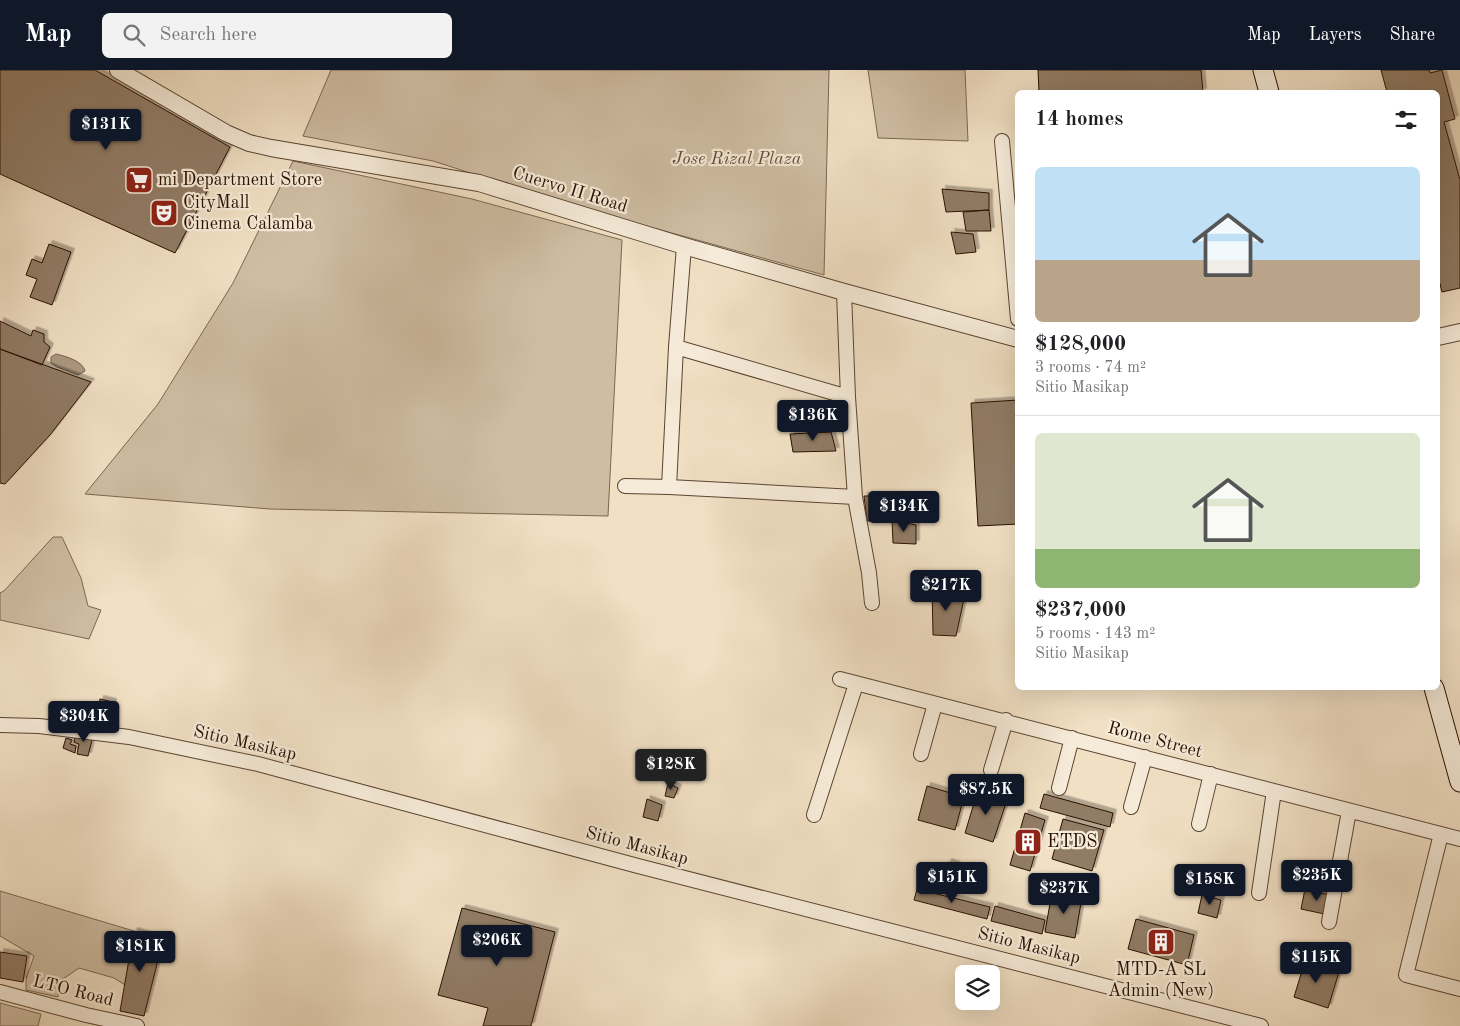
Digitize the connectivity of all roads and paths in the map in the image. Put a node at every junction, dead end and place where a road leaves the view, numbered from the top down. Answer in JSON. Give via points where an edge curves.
{"nodes":[{"id":1,"x":118,"y":70,"type":"edge"},
{"id":2,"x":1263,"y":70,"type":"edge"},
{"id":3,"x":1268,"y":90,"type":"edge"},
{"id":4,"x":1002,"y":141,"type":"dead end"},
{"id":5,"x":684,"y":246,"type":"junction"},
{"id":6,"x":1015,"y":286,"type":"edge"},
{"id":7,"x":844,"y":292,"type":"junction"},
{"id":8,"x":1460,"y":332,"type":"edge"},
{"id":9,"x":1015,"y":337,"type":"edge"},
{"id":10,"x":1440,"y":337,"type":"edge"},
{"id":11,"x":676,"y":346,"type":"junction"},
{"id":12,"x":848,"y":397,"type":"junction"},
{"id":13,"x":625,"y":486,"type":"dead end"},
{"id":14,"x":669,"y":486,"type":"junction"},
{"id":15,"x":855,"y":498,"type":"junction"},
{"id":16,"x":872,"y":603,"type":"dead end"},
{"id":17,"x":840,"y":679,"type":"dead end"},
{"id":18,"x":856,"y":684,"type":"junction"},
{"id":19,"x":1435,"y":690,"type":"edge"},
{"id":20,"x":936,"y":704,"type":"junction"},
{"id":21,"x":1006,"y":720,"type":"junction"},
{"id":22,"x":0,"y":725,"type":"edge"},
{"id":23,"x":1072,"y":738,"type":"junction"},
{"id":24,"x":921,"y":754,"type":"dead end"},
{"id":25,"x":1145,"y":757,"type":"junction"},
{"id":26,"x":991,"y":770,"type":"dead end"},
{"id":27,"x":1211,"y":774,"type":"junction"},
{"id":28,"x":1460,"y":782,"type":"edge"},
{"id":29,"x":1059,"y":788,"type":"dead end"},
{"id":30,"x":1274,"y":791,"type":"junction"},
{"id":31,"x":1131,"y":807,"type":"dead end"},
{"id":32,"x":1349,"y":811,"type":"junction"},
{"id":33,"x":814,"y":815,"type":"dead end"},
{"id":34,"x":1199,"y":824,"type":"dead end"},
{"id":35,"x":1441,"y":834,"type":"junction"},
{"id":36,"x":1460,"y":839,"type":"edge"},
{"id":37,"x":1259,"y":893,"type":"dead end"},
{"id":38,"x":1329,"y":922,"type":"dead end"},
{"id":39,"x":1460,"y":988,"type":"edge"},
{"id":40,"x":0,"y":992,"type":"edge"},
{"id":41,"x":137,"y":1026,"type":"edge"},
{"id":42,"x":1261,"y":1026,"type":"edge"}],
"edges":[{"from":1,"to":5,"type":"street","name":"Cuervo II Road","via":[[226,134],[250,143],[479,183]]},
{"from":2,"to":3,"type":"main road"},
{"from":4,"to":6,"type":"street"},
{"from":5,"to":7,"type":"street","name":"Cuervo II Road"},
{"from":5,"to":11,"type":"street"},
{"from":7,"to":9,"type":"street","name":"Cuervo II Road"},
{"from":7,"to":12,"type":"street"},
{"from":8,"to":10,"type":"street"},
{"from":11,"to":12,"type":"street"},
{"from":11,"to":14,"type":"street"},
{"from":12,"to":15,"type":"street"},
{"from":13,"to":14,"type":"street"},
{"from":14,"to":15,"type":"street"},
{"from":15,"to":16,"type":"street"},
{"from":17,"to":18,"type":"street","name":"Rome Street"},
{"from":18,"to":20,"type":"street","name":"Rome Street"},
{"from":18,"to":33,"type":"street"},
{"from":19,"to":28,"type":"main road"},
{"from":20,"to":21,"type":"street","name":"Rome Street"},
{"from":20,"to":24,"type":"street"},
{"from":21,"to":23,"type":"street","name":"Rome Street"},
{"from":21,"to":26,"type":"street"},
{"from":22,"to":42,"type":"street","name":"Sitio Masikap","via":[[129,736],[258,764],[638,866]]},
{"from":23,"to":25,"type":"street","name":"Rome Street"},
{"from":23,"to":29,"type":"street"},
{"from":25,"to":27,"type":"street","name":"Rome Street"},
{"from":25,"to":31,"type":"street"},
{"from":27,"to":30,"type":"street","name":"Rome Street"},
{"from":27,"to":34,"type":"street"},
{"from":30,"to":32,"type":"street","name":"Rome Street"},
{"from":30,"to":37,"type":"street"},
{"from":32,"to":35,"type":"street","name":"Rome Street"},
{"from":32,"to":38,"type":"street"},
{"from":35,"to":36,"type":"street","name":"Rome Street"},
{"from":35,"to":39,"type":"street","via":[[1406,975]]},
{"from":40,"to":41,"type":"street","name":"LTO Road"}]}
